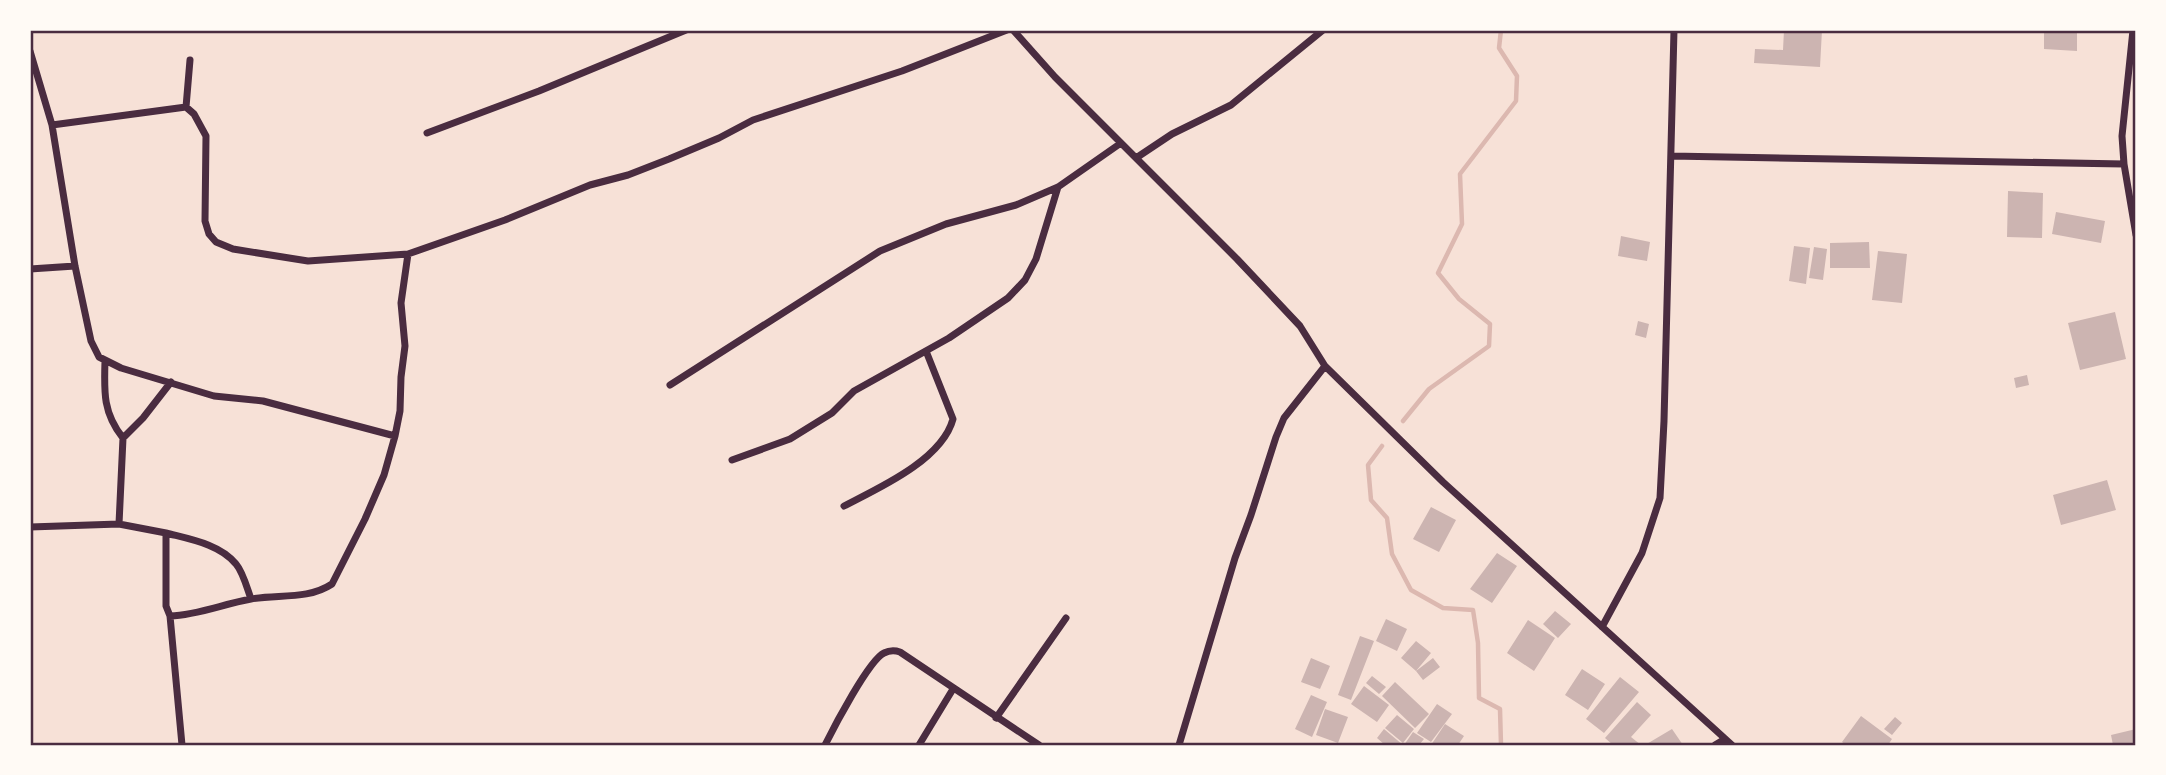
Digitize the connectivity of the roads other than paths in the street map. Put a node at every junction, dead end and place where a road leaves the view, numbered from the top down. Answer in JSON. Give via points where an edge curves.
{"nodes":[{"id":1,"x":686,"y":30,"type":"edge"},
{"id":2,"x":1007,"y":30,"type":"edge"},
{"id":3,"x":1013,"y":30,"type":"edge"},
{"id":4,"x":1323,"y":30,"type":"edge"},
{"id":5,"x":1674,"y":30,"type":"edge"},
{"id":6,"x":2133,"y":30,"type":"edge"},
{"id":7,"x":30,"y":51,"type":"edge"},
{"id":8,"x":190,"y":60,"type":"dead end"},
{"id":9,"x":186,"y":107,"type":"junction"},
{"id":10,"x":52,"y":125,"type":"junction"},
{"id":11,"x":427,"y":133,"type":"dead end"},
{"id":12,"x":1121,"y":143,"type":"junction"},
{"id":13,"x":1671,"y":156,"type":"junction"},
{"id":14,"x":1136,"y":158,"type":"junction"},
{"id":15,"x":2124,"y":164,"type":"junction"},
{"id":16,"x":1058,"y":187,"type":"junction"},
{"id":17,"x":2136,"y":235,"type":"edge"},
{"id":18,"x":408,"y":254,"type":"junction"},
{"id":19,"x":75,"y":266,"type":"junction"},
{"id":20,"x":30,"y":269,"type":"edge"},
{"id":21,"x":926,"y":351,"type":"junction"},
{"id":22,"x":105,"y":361,"type":"junction"},
{"id":23,"x":1325,"y":366,"type":"junction"},
{"id":24,"x":171,"y":382,"type":"junction"},
{"id":25,"x":670,"y":385,"type":"dead end"},
{"id":26,"x":395,"y":436,"type":"junction"},
{"id":27,"x":123,"y":439,"type":"junction"},
{"id":28,"x":732,"y":460,"type":"dead end"},
{"id":29,"x":844,"y":506,"type":"dead end"},
{"id":30,"x":118,"y":524,"type":"junction"},
{"id":31,"x":30,"y":527,"type":"edge"},
{"id":32,"x":166,"y":533,"type":"junction"},
{"id":33,"x":251,"y":599,"type":"junction"},
{"id":34,"x":170,"y":616,"type":"junction"},
{"id":35,"x":1066,"y":618,"type":"dead end"},
{"id":36,"x":1602,"y":627,"type":"junction"},
{"id":37,"x":953,"y":689,"type":"junction"},
{"id":38,"x":996,"y":718,"type":"junction"},
{"id":39,"x":1725,"y":739,"type":"junction"},
{"id":40,"x":182,"y":745,"type":"edge"},
{"id":41,"x":825,"y":745,"type":"edge"},
{"id":42,"x":919,"y":745,"type":"edge"},
{"id":43,"x":1039,"y":745,"type":"edge"},
{"id":44,"x":1178,"y":745,"type":"edge"},
{"id":45,"x":1715,"y":745,"type":"edge"},
{"id":46,"x":1732,"y":745,"type":"edge"}],
"edges":[{"from":1,"to":11,"type":"street"},
{"from":2,"to":18,"type":"street","via":[[902,71],[752,120],[659,163]]},
{"from":3,"to":12,"type":"street"},
{"from":4,"to":14,"type":"street","via":[[1231,105]]},
{"from":5,"to":13,"type":"street"},
{"from":6,"to":15,"type":"street","via":[[2122,136]]},
{"from":7,"to":10,"type":"street"},
{"from":8,"to":9,"type":"street"},
{"from":9,"to":10,"type":"street"},
{"from":9,"to":18,"type":"street","via":[[206,136],[205,222],[216,242],[307,261]]},
{"from":10,"to":19,"type":"street"},
{"from":12,"to":14,"type":"street"},
{"from":12,"to":16,"type":"street"},
{"from":13,"to":15,"type":"street"},
{"from":13,"to":36,"type":"street","via":[[1660,498],[1642,553]]},
{"from":14,"to":23,"type":"street","via":[[1300,326]]},
{"from":15,"to":17,"type":"street"},
{"from":16,"to":21,"type":"street","via":[[1026,280],[1008,298]]},
{"from":16,"to":25,"type":"street","via":[[1016,205],[946,223],[880,251]]},
{"from":18,"to":26,"type":"street","via":[[401,303],[405,346]]},
{"from":19,"to":20,"type":"street"},
{"from":19,"to":22,"type":"street","via":[[91,341]]},
{"from":21,"to":28,"type":"street","via":[[854,391],[832,413],[790,439]]},
{"from":21,"to":29,"type":"street","via":[[953,419],[950,430],[939,445],[897,479]]},
{"from":22,"to":24,"type":"street"},
{"from":22,"to":27,"type":"street","via":[[104,395],[112,424]]},
{"from":23,"to":36,"type":"street","via":[[1443,482]]},
{"from":23,"to":44,"type":"street","via":[[1284,418],[1276,437]]},
{"from":24,"to":26,"type":"street","via":[[214,396],[263,401]]},
{"from":24,"to":27,"type":"street"},
{"from":26,"to":33,"type":"street","via":[[384,475],[332,584],[309,594]]},
{"from":27,"to":30,"type":"street"},
{"from":30,"to":31,"type":"street"},
{"from":30,"to":32,"type":"street"},
{"from":32,"to":33,"type":"street","via":[[208,544],[225,555],[236,564]]},
{"from":32,"to":34,"type":"street","via":[[166,606]]},
{"from":33,"to":34,"type":"street"},
{"from":34,"to":40,"type":"street"},
{"from":35,"to":38,"type":"street"},
{"from":36,"to":39,"type":"street"},
{"from":37,"to":38,"type":"street"},
{"from":37,"to":41,"type":"street","via":[[900,652],[886,651],[850,700]]},
{"from":37,"to":42,"type":"street"},
{"from":38,"to":43,"type":"street"},
{"from":39,"to":45,"type":"street"},
{"from":39,"to":46,"type":"street"}]}
